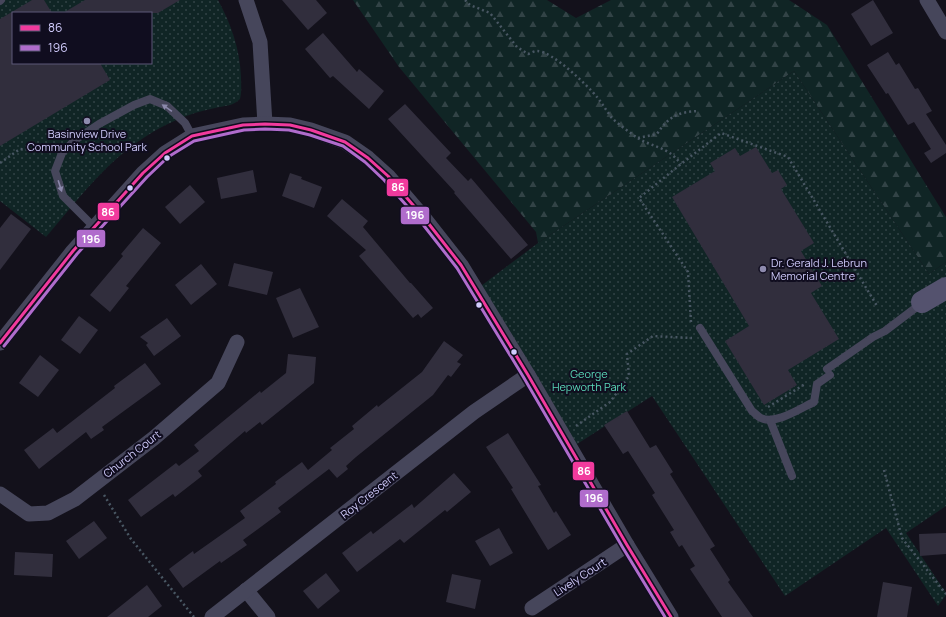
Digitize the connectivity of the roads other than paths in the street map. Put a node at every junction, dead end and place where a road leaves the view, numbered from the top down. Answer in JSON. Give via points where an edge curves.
{"nodes":[{"id":1,"x":246,"y":0,"type":"edge"},
{"id":2,"x":927,"y":0,"type":"edge"},
{"id":3,"x":946,"y":32,"type":"edge"},
{"id":4,"x":265,"y":124,"type":"junction"},
{"id":5,"x":192,"y":136,"type":"junction"},
{"id":6,"x":94,"y":227,"type":"junction"},
{"id":7,"x":946,"y":288,"type":"edge"},
{"id":8,"x":922,"y":302,"type":"joint"},
{"id":9,"x":700,"y":328,"type":"dead end"},
{"id":10,"x":237,"y":342,"type":"dead end"},
{"id":11,"x":0,"y":343,"type":"edge"},
{"id":12,"x":528,"y":375,"type":"junction"},
{"id":13,"x":770,"y":420,"type":"junction"},
{"id":14,"x":792,"y":476,"type":"dead end"},
{"id":15,"x":0,"y":494,"type":"edge"},
{"id":16,"x":627,"y":545,"type":"junction"},
{"id":17,"x":246,"y":590,"type":"junction"},
{"id":18,"x":532,"y":608,"type":"dead end"},
{"id":19,"x":212,"y":617,"type":"edge"},
{"id":20,"x":268,"y":617,"type":"edge"},
{"id":21,"x":671,"y":617,"type":"edge"}],
"edges":[{"from":1,"to":4,"type":"street","via":[[260,42]]},
{"from":2,"to":3,"type":"street"},
{"from":4,"to":5,"type":"street","via":[[242,125]]},
{"from":4,"to":12,"type":"street","via":[[290,125],[345,142],[388,176],[461,265]]},
{"from":5,"to":6,"type":"street","via":[[165,153],[142,173]]},
{"from":5,"to":6,"type":"lane","one_way":true,"via":[[185,123],[167,106],[150,100],[134,105],[75,140],[62,153],[55,171],[63,196]]},
{"from":6,"to":11,"type":"street"},
{"from":7,"to":8,"type":"street"},
{"from":8,"to":13,"type":"lane","via":[[828,372],[817,384],[814,402]]},
{"from":9,"to":13,"type":"lane","via":[[752,411],[761,418]]},
{"from":10,"to":15,"type":"street","name":"Church Court","via":[[218,383],[154,438],[75,499],[48,514],[29,514]]},
{"from":12,"to":16,"type":"street"},
{"from":12,"to":17,"type":"street","name":"Roy Crescent","via":[[474,412]]},
{"from":13,"to":14,"type":"lane"},
{"from":16,"to":18,"type":"street","name":"Lively Court"},
{"from":16,"to":21,"type":"street"},
{"from":17,"to":19,"type":"street","name":"Roy Crescent"},
{"from":17,"to":20,"type":"street"}]}
